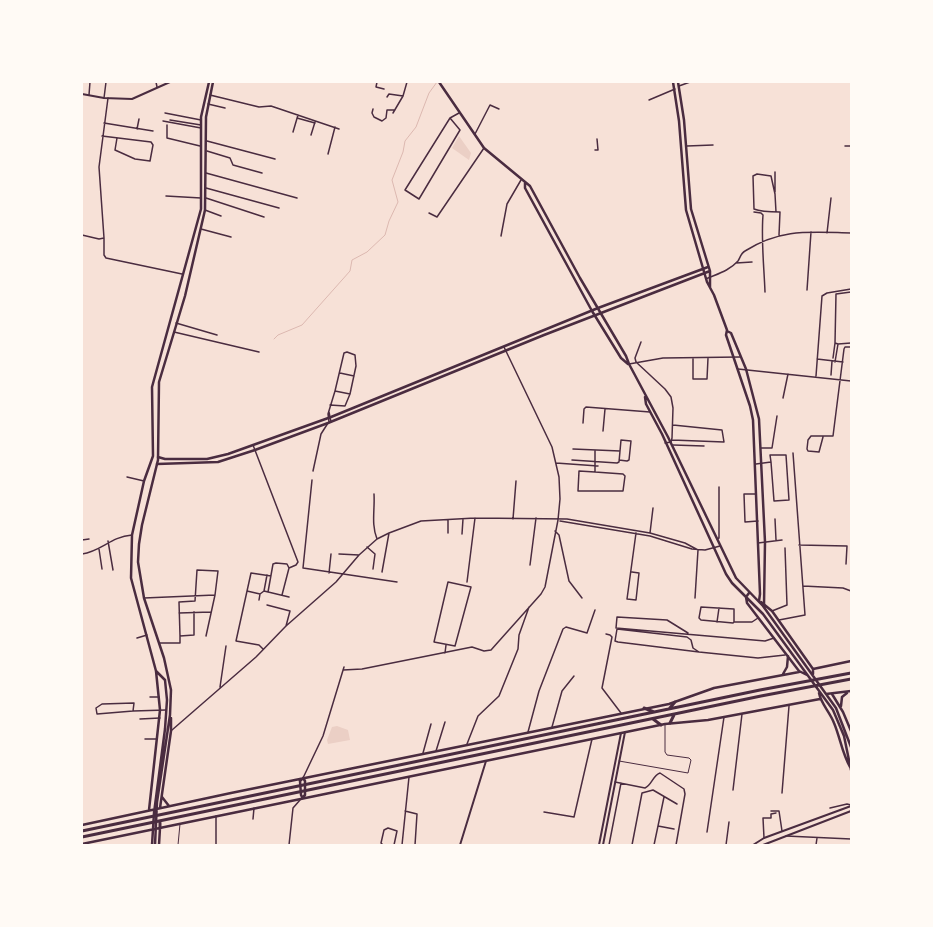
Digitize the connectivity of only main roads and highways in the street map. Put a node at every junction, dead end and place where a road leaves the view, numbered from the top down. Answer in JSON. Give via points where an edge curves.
{"nodes":[{"id":1,"x":209,"y":82,"type":"edge"},
{"id":2,"x":214,"y":82,"type":"edge"},
{"id":3,"x":673,"y":82,"type":"edge"},
{"id":4,"x":678,"y":82,"type":"edge"},
{"id":5,"x":441,"y":83,"type":"edge"},
{"id":6,"x":525,"y":183,"type":"junction"},
{"id":7,"x":555,"y":232,"type":"junction"},
{"id":8,"x":551,"y":234,"type":"junction"},
{"id":9,"x":709,"y":269,"type":"junction"},
{"id":10,"x":704,"y":271,"type":"junction"},
{"id":11,"x":710,"y":287,"type":"junction"},
{"id":12,"x":598,"y":308,"type":"junction"},
{"id":13,"x":592,"y":311,"type":"junction"},
{"id":14,"x":600,"y":313,"type":"junction"},
{"id":15,"x":595,"y":315,"type":"junction"},
{"id":16,"x":727,"y":330,"type":"junction"},
{"id":17,"x":543,"y":331,"type":"junction"},
{"id":18,"x":544,"y":335,"type":"junction"},
{"id":19,"x":629,"y":364,"type":"junction"},
{"id":20,"x":645,"y":397,"type":"junction"},
{"id":21,"x":153,"y":456,"type":"junction"},
{"id":22,"x":158,"y":457,"type":"junction"},
{"id":23,"x":152,"y":462,"type":"junction"},
{"id":24,"x":157,"y":464,"type":"junction"},
{"id":25,"x":138,"y":562,"type":"junction"},
{"id":26,"x":131,"y":563,"type":"junction"},
{"id":27,"x":732,"y":571,"type":"junction"},
{"id":28,"x":726,"y":574,"type":"junction"},
{"id":29,"x":749,"y":593,"type":"junction"},
{"id":30,"x":746,"y":597,"type":"junction"},
{"id":31,"x":759,"y":601,"type":"junction"},
{"id":32,"x":763,"y":605,"type":"junction"},
{"id":33,"x":788,"y":655,"type":"junction"},
{"id":34,"x":851,"y":661,"type":"edge"},
{"id":35,"x":813,"y":669,"type":"junction"},
{"id":36,"x":156,"y":671,"type":"junction"},
{"id":37,"x":799,"y":672,"type":"dead end"},
{"id":38,"x":851,"y":673,"type":"edge"},
{"id":39,"x":783,"y":674,"type":"junction"},
{"id":40,"x":813,"y":675,"type":"junction"},
{"id":41,"x":808,"y":676,"type":"junction"},
{"id":42,"x":851,"y":679,"type":"edge"},
{"id":43,"x":818,"y":690,"type":"junction"},
{"id":44,"x":851,"y":691,"type":"edge"},
{"id":45,"x":847,"y":692,"type":"junction"},
{"id":46,"x":826,"y":694,"type":"junction"},
{"id":47,"x":832,"y":694,"type":"junction"},
{"id":48,"x":820,"y":700,"type":"junction"},
{"id":49,"x":676,"y":702,"type":"junction"},
{"id":50,"x":644,"y":708,"type":"junction"},
{"id":51,"x":841,"y":708,"type":"junction"},
{"id":52,"x":669,"y":710,"type":"junction"},
{"id":53,"x":655,"y":712,"type":"junction"},
{"id":54,"x":170,"y":715,"type":"junction"},
{"id":55,"x":674,"y":715,"type":"junction"},
{"id":56,"x":653,"y":719,"type":"junction"},
{"id":57,"x":670,"y":723,"type":"junction"},
{"id":58,"x":661,"y":725,"type":"junction"},
{"id":59,"x":166,"y":729,"type":"junction"},
{"id":60,"x":851,"y":731,"type":"edge"},
{"id":61,"x":851,"y":747,"type":"edge"},
{"id":62,"x":851,"y":769,"type":"edge"},
{"id":63,"x":303,"y":778,"type":"junction"},
{"id":64,"x":161,"y":797,"type":"junction"},
{"id":65,"x":303,"y":797,"type":"junction"},
{"id":66,"x":169,"y":806,"type":"junction"},
{"id":67,"x":160,"y":808,"type":"junction"},
{"id":68,"x":149,"y":810,"type":"junction"},
{"id":69,"x":160,"y":821,"type":"junction"},
{"id":70,"x":82,"y":825,"type":"edge"},
{"id":71,"x":160,"y":828,"type":"junction"},
{"id":72,"x":149,"y":830,"type":"junction"},
{"id":73,"x":82,"y":831,"type":"edge"},
{"id":74,"x":82,"y":837,"type":"edge"},
{"id":75,"x":82,"y":844,"type":"edge"},
{"id":76,"x":153,"y":845,"type":"edge"},
{"id":77,"x":159,"y":845,"type":"edge"}],
"edges":[{"from":1,"to":21,"type":"main road","via":[[201,120],[199,215],[152,387]]},
{"from":2,"to":22,"type":"main road","via":[[208,104],[205,140],[205,210],[159,382]]},
{"from":3,"to":4,"type":"main road"},
{"from":3,"to":10,"type":"main road","via":[[679,121],[686,210]]},
{"from":4,"to":9,"type":"main road","via":[[691,209]]},
{"from":5,"to":6,"type":"main road","via":[[484,148]]},
{"from":6,"to":7,"type":"main road","via":[[530,186]]},
{"from":6,"to":8,"type":"main road","via":[[525,188]]},
{"from":7,"to":8,"type":"main road"},
{"from":7,"to":12,"type":"main road"},
{"from":8,"to":13,"type":"main road"},
{"from":9,"to":10,"type":"main road"},
{"from":9,"to":11,"type":"main road"},
{"from":10,"to":11,"type":"main road"},
{"from":10,"to":12,"type":"main road"},
{"from":10,"to":14,"type":"main road"},
{"from":11,"to":16,"type":"main road"},
{"from":12,"to":13,"type":"main road"},
{"from":12,"to":14,"type":"main road"},
{"from":13,"to":15,"type":"main road"},
{"from":13,"to":17,"type":"main road"},
{"from":14,"to":15,"type":"main road"},
{"from":14,"to":19,"type":"main road"},
{"from":15,"to":18,"type":"main road"},
{"from":15,"to":19,"type":"main road","via":[[621,358]]},
{"from":16,"to":31,"type":"main road","via":[[726,335],[753,420]]},
{"from":16,"to":32,"type":"main road","via":[[746,369],[757,404],[765,542]]},
{"from":17,"to":18,"type":"main road"},
{"from":17,"to":22,"type":"main road","via":[[329,417],[217,458]]},
{"from":18,"to":24,"type":"main road","via":[[329,423],[255,450],[218,462]]},
{"from":19,"to":20,"type":"main road"},
{"from":20,"to":27,"type":"main road","via":[[671,442]]},
{"from":20,"to":28,"type":"main road","via":[[646,404]]},
{"from":21,"to":22,"type":"main road"},
{"from":21,"to":23,"type":"main road"},
{"from":22,"to":24,"type":"main road"},
{"from":23,"to":24,"type":"main road"},
{"from":23,"to":26,"type":"main road","via":[[144,481],[132,535]]},
{"from":24,"to":25,"type":"main road","via":[[142,525]]},
{"from":25,"to":26,"type":"main road"},
{"from":25,"to":54,"type":"main road","via":[[144,598],[168,670],[171,690]]},
{"from":26,"to":36,"type":"main road","via":[[134,590]]},
{"from":27,"to":28,"type":"main road"},
{"from":27,"to":29,"type":"main road"},
{"from":28,"to":30,"type":"main road"},
{"from":29,"to":30,"type":"main road"},
{"from":29,"to":31,"type":"main road"},
{"from":30,"to":33,"type":"main road","via":[[747,603]]},
{"from":30,"to":41,"type":"main road","via":[[763,614]]},
{"from":31,"to":32,"type":"main road"},
{"from":32,"to":35,"type":"main road","via":[[772,611]]},
{"from":32,"to":40,"type":"main road"},
{"from":33,"to":39,"type":"main road","via":[[788,667]]},
{"from":33,"to":41,"type":"main road","via":[[799,671]]},
{"from":34,"to":35,"type":"main road"},
{"from":35,"to":40,"type":"main road"},
{"from":36,"to":59,"type":"main road","via":[[165,680]]},
{"from":36,"to":68,"type":"main road","via":[[160,718]]},
{"from":37,"to":39,"type":"main road"},
{"from":38,"to":52,"type":"highway"},
{"from":39,"to":49,"type":"main road","via":[[714,688]]},
{"from":40,"to":46,"type":"main road"},
{"from":41,"to":43,"type":"main road"},
{"from":42,"to":55,"type":"highway"},
{"from":43,"to":48,"type":"main road"},
{"from":43,"to":62,"type":"main road","via":[[838,721]]},
{"from":44,"to":45,"type":"main road"},
{"from":45,"to":47,"type":"main road"},
{"from":45,"to":51,"type":"main road","via":[[842,699]]},
{"from":46,"to":47,"type":"main road"},
{"from":46,"to":61,"type":"main road","via":[[840,714]]},
{"from":47,"to":51,"type":"main road"},
{"from":48,"to":57,"type":"main road","via":[[724,717]]},
{"from":48,"to":62,"type":"main road","via":[[834,722],[845,759]]},
{"from":49,"to":50,"type":"main road"},
{"from":49,"to":52,"type":"highway"},
{"from":50,"to":53,"type":"highway"},
{"from":50,"to":63,"type":"main road"},
{"from":51,"to":60,"type":"main road"},
{"from":52,"to":53,"type":"highway"},
{"from":53,"to":73,"type":"highway"},
{"from":54,"to":59,"type":"main road"},
{"from":54,"to":64,"type":"main road","via":[[171,731]]},
{"from":55,"to":56,"type":"highway"},
{"from":55,"to":57,"type":"highway"},
{"from":56,"to":58,"type":"highway"},
{"from":56,"to":69,"type":"highway"},
{"from":57,"to":58,"type":"main road"},
{"from":58,"to":65,"type":"main road"},
{"from":59,"to":76,"type":"main road"},
{"from":63,"to":65,"type":"main road","via":[[300,781],[300,796]]},
{"from":63,"to":66,"type":"main road"},
{"from":64,"to":66,"type":"main road"},
{"from":64,"to":67,"type":"main road"},
{"from":65,"to":71,"type":"main road"},
{"from":66,"to":67,"type":"main road"},
{"from":67,"to":68,"type":"main road"},
{"from":68,"to":70,"type":"main road"},
{"from":69,"to":71,"type":"highway"},
{"from":69,"to":74,"type":"highway"},
{"from":71,"to":72,"type":"main road"},
{"from":71,"to":77,"type":"main road"},
{"from":72,"to":75,"type":"main road"},
{"from":72,"to":76,"type":"main road"}]}
